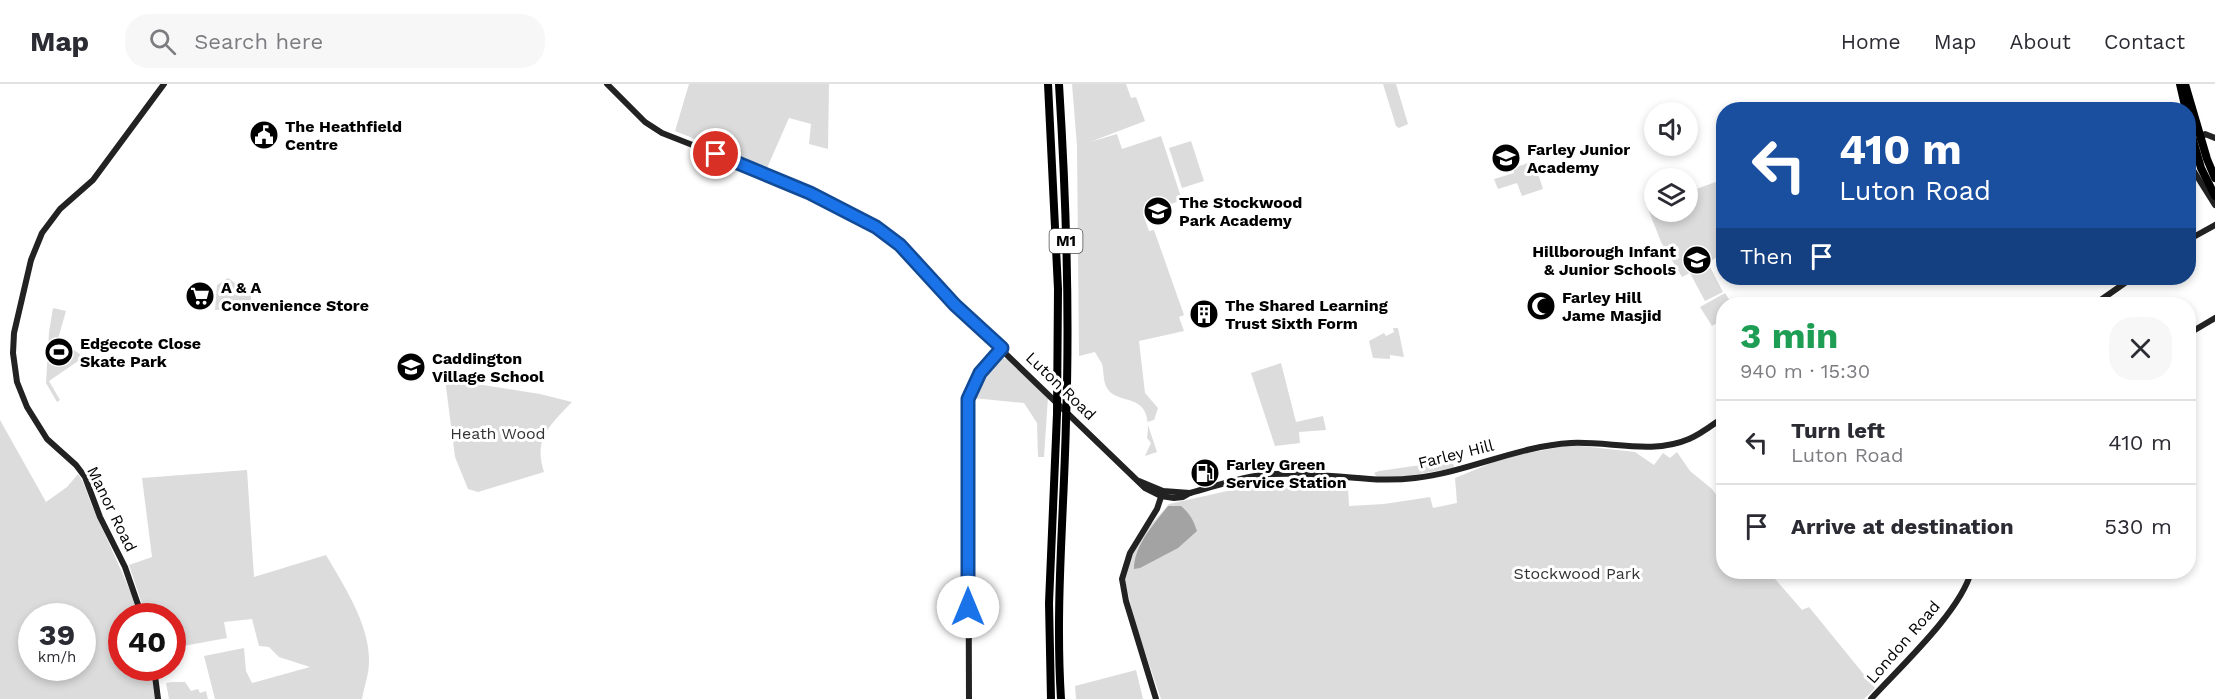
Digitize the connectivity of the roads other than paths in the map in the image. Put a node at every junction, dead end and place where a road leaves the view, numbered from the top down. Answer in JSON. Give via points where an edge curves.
{"nodes":[{"id":1,"x":164,"y":84,"type":"edge"},
{"id":2,"x":607,"y":84,"type":"edge"},
{"id":3,"x":1048,"y":84,"type":"edge"},
{"id":4,"x":1059,"y":84,"type":"edge"},
{"id":5,"x":2180,"y":84,"type":"edge"},
{"id":6,"x":2185,"y":84,"type":"edge"},
{"id":7,"x":2184,"y":102,"type":"edge"},
{"id":8,"x":2190,"y":102,"type":"edge"},
{"id":9,"x":2196,"y":120,"type":"edge"},
{"id":10,"x":2201,"y":137,"type":"junction"},
{"id":11,"x":2215,"y":138,"type":"edge"},
{"id":12,"x":2196,"y":151,"type":"edge"},
{"id":13,"x":2196,"y":175,"type":"edge"},
{"id":14,"x":2215,"y":178,"type":"edge"},
{"id":15,"x":2215,"y":196,"type":"edge"},
{"id":16,"x":2215,"y":205,"type":"edge"},
{"id":17,"x":2215,"y":225,"type":"edge"},
{"id":18,"x":2196,"y":236,"type":"edge"},
{"id":19,"x":2122,"y":285,"type":"edge"},
{"id":20,"x":2105,"y":297,"type":"edge"},
{"id":21,"x":2215,"y":318,"type":"edge"},
{"id":22,"x":2196,"y":329,"type":"edge"},
{"id":23,"x":1002,"y":348,"type":"junction"},
{"id":24,"x":1716,"y":422,"type":"edge"},
{"id":25,"x":1190,"y":493,"type":"junction"},
{"id":26,"x":1162,"y":494,"type":"junction"},
{"id":27,"x":1174,"y":498,"type":"junction"},
{"id":28,"x":1157,"y":509,"type":"junction"},
{"id":29,"x":1969,"y":579,"type":"edge"},
{"id":30,"x":138,"y":603,"type":"edge"},
{"id":31,"x":156,"y":681,"type":"edge"},
{"id":32,"x":158,"y":699,"type":"edge"},
{"id":33,"x":969,"y":699,"type":"edge"},
{"id":34,"x":1051,"y":699,"type":"edge"},
{"id":35,"x":1061,"y":699,"type":"edge"},
{"id":36,"x":1156,"y":699,"type":"edge"},
{"id":37,"x":1870,"y":699,"type":"edge"}],
"edges":[{"from":1,"to":30,"type":"street","name":"Manor Road","via":[[93,180],[60,209],[42,233],[31,260],[14,333],[17,382],[27,407],[47,439],[85,477],[126,567]]},
{"from":2,"to":23,"type":"street","name":"Luton Road","via":[[645,122],[662,133],[779,178],[876,227],[900,245],[955,305]]},
{"from":3,"to":34,"type":"highway","number":"M1","via":[[1056,246],[1057,387],[1049,603]]},
{"from":4,"to":35,"type":"highway","number":"M1","via":[[1067,277],[1059,607]]},
{"from":5,"to":7,"type":"highway"},
{"from":6,"to":8,"type":"highway"},
{"from":9,"to":10,"type":"highway"},
{"from":10,"to":11,"type":"street"},
{"from":10,"to":14,"type":"highway"},
{"from":12,"to":15,"type":"highway"},
{"from":13,"to":16,"type":"street"},
{"from":17,"to":18,"type":"street"},
{"from":19,"to":20,"type":"street"},
{"from":21,"to":22,"type":"street"},
{"from":23,"to":26,"type":"street","name":"Luton Road","via":[[1138,480]]},
{"from":23,"to":33,"type":"street","via":[[980,373],[968,399]]},
{"from":24,"to":25,"type":"street","name":"Farley Hill","via":[[1695,436],[1669,445],[1571,443],[1415,479],[1372,481],[1274,474]]},
{"from":25,"to":26,"type":"street","name":"Farley Hill"},
{"from":25,"to":27,"type":"street","name":"Farley Hill"},
{"from":26,"to":27,"type":"street","name":"Farley Hill"},
{"from":26,"to":28,"type":"street"},
{"from":27,"to":28,"type":"street"},
{"from":28,"to":36,"type":"street","via":[[1130,553],[1122,583]]},
{"from":29,"to":37,"type":"street","name":"London Road","via":[[1948,612]]},
{"from":31,"to":32,"type":"street"}]}
